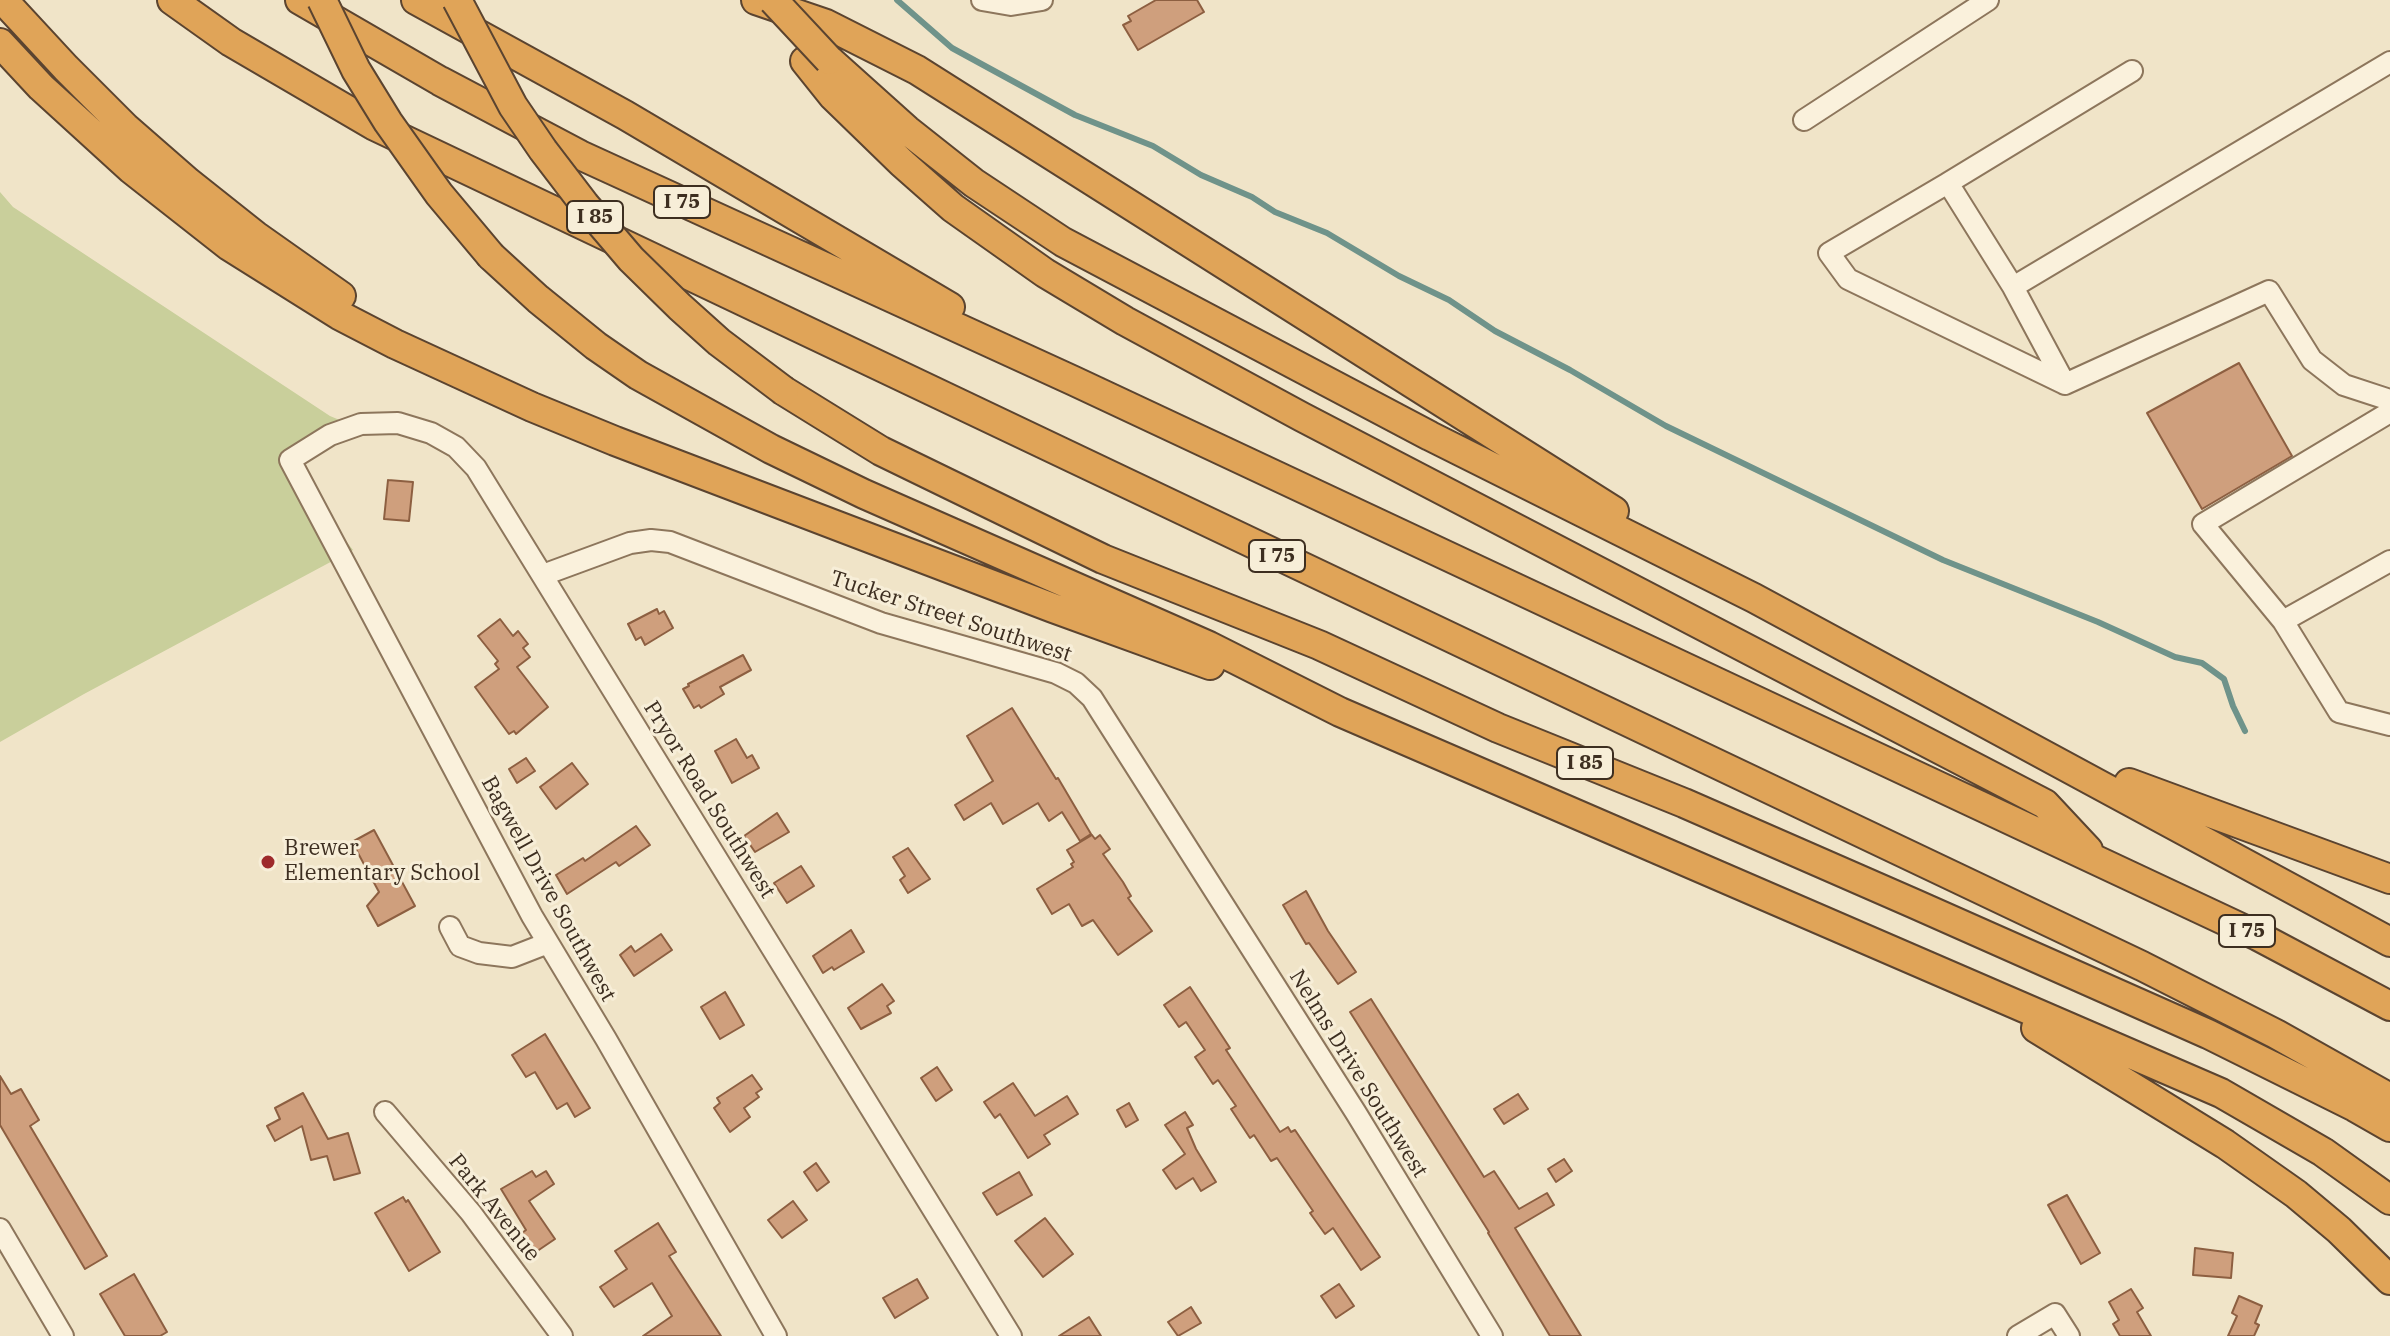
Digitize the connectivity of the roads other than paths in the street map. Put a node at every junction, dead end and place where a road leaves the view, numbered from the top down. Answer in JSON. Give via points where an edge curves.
{"nodes":[{"id":1,"x":3,"y":0,"type":"edge"},
{"id":2,"x":172,"y":0,"type":"edge"},
{"id":3,"x":300,"y":0,"type":"edge"},
{"id":4,"x":322,"y":0,"type":"edge"},
{"id":5,"x":416,"y":0,"type":"edge"},
{"id":6,"x":457,"y":0,"type":"edge"},
{"id":7,"x":756,"y":0,"type":"edge"},
{"id":8,"x":765,"y":0,"type":"edge"},
{"id":9,"x":773,"y":0,"type":"edge"},
{"id":10,"x":982,"y":0,"type":"edge"},
{"id":11,"x":1042,"y":0,"type":"edge"},
{"id":12,"x":1988,"y":0,"type":"edge"},
{"id":13,"x":0,"y":43,"type":"edge"},
{"id":14,"x":817,"y":61,"type":"junction"},
{"id":15,"x":2390,"y":62,"type":"edge"},
{"id":16,"x":2132,"y":71,"type":"dead end"},
{"id":17,"x":1804,"y":120,"type":"dead end"},
{"id":18,"x":1948,"y":183,"type":"junction"},
{"id":19,"x":2013,"y":287,"type":"junction"},
{"id":20,"x":1074,"y":381,"type":"junction"},
{"id":21,"x":2065,"y":384,"type":"junction"},
{"id":22,"x":2390,"y":400,"type":"edge"},
{"id":23,"x":532,"y":407,"type":"junction"},
{"id":24,"x":2390,"y":412,"type":"edge"},
{"id":25,"x":290,"y":460,"type":"joint"},
{"id":26,"x":2390,"y":561,"type":"edge"},
{"id":27,"x":543,"y":575,"type":"junction"},
{"id":28,"x":1754,"y":598,"type":"junction"},
{"id":29,"x":2283,"y":621,"type":"junction"},
{"id":30,"x":1340,"y":712,"type":"junction"},
{"id":31,"x":2390,"y":725,"type":"edge"},
{"id":32,"x":2024,"y":742,"type":"junction"},
{"id":33,"x":1181,"y":838,"type":"joint"},
{"id":34,"x":2099,"y":862,"type":"junction"},
{"id":35,"x":2390,"y":879,"type":"edge"},
{"id":36,"x":450,"y":927,"type":"dead end"},
{"id":37,"x":2390,"y":942,"type":"edge"},
{"id":38,"x":548,"y":943,"type":"junction"},
{"id":39,"x":1898,"y":953,"type":"junction"},
{"id":40,"x":2390,"y":1006,"type":"edge"},
{"id":41,"x":2390,"y":1098,"type":"edge"},
{"id":42,"x":385,"y":1112,"type":"dead end"},
{"id":43,"x":2390,"y":1127,"type":"edge"},
{"id":44,"x":2386,"y":1198,"type":"edge"},
{"id":45,"x":0,"y":1229,"type":"edge"},
{"id":46,"x":2390,"y":1280,"type":"edge"},
{"id":47,"x":63,"y":1336,"type":"edge"},
{"id":48,"x":562,"y":1336,"type":"edge"},
{"id":49,"x":776,"y":1336,"type":"edge"},
{"id":50,"x":1011,"y":1336,"type":"edge"},
{"id":51,"x":1492,"y":1336,"type":"edge"},
{"id":52,"x":2018,"y":1336,"type":"edge"},
{"id":53,"x":2069,"y":1336,"type":"edge"}],
"edges":[{"from":1,"to":23,"type":"highway","via":[[125,127],[256,236],[416,344]]},
{"from":2,"to":41,"type":"highway","number":"I 75","via":[[257,58],[373,125],[2142,966]]},
{"from":3,"to":20,"type":"highway","number":"I 75","via":[[580,155]]},
{"from":4,"to":30,"type":"highway","bridge":true,"via":[[356,70],[439,194],[491,256],[596,346],[771,449],[1209,646]]},
{"from":5,"to":20,"type":"highway","via":[[625,115]]},
{"from":6,"to":43,"type":"highway","number":"I 85","bridge":true,"via":[[513,106],[631,259],[719,342],[784,391],[881,451],[1103,559],[1319,645],[1498,728],[1684,803],[2208,1034]]},
{"from":7,"to":28,"type":"highway","via":[[826,24],[917,70]]},
{"from":8,"to":14,"type":"highway"},
{"from":9,"to":14,"type":"highway","bridge":true},
{"from":10,"to":11,"type":"street","via":[[1011,5]]},
{"from":12,"to":17,"type":"street"},
{"from":13,"to":23,"type":"highway","via":[[131,169],[229,246],[339,315]]},
{"from":14,"to":28,"type":"highway","via":[[974,183],[1063,242],[1430,436]]},
{"from":14,"to":34,"type":"highway","via":[[833,96],[902,163],[953,208],[1045,273],[1302,417],[2045,804]]},
{"from":15,"to":19,"type":"street"},
{"from":16,"to":18,"type":"street"},
{"from":18,"to":19,"type":"street"},
{"from":18,"to":21,"type":"street","via":[[1829,253],[1848,279]]},
{"from":19,"to":21,"type":"street"},
{"from":20,"to":34,"type":"highway","number":"I 75"},
{"from":21,"to":22,"type":"street","via":[[2269,291],[2312,360],[2344,385]]},
{"from":23,"to":30,"type":"highway","via":[[1053,608]]},
{"from":24,"to":29,"type":"street","via":[[2203,524]]},
{"from":25,"to":27,"type":"street","name":"Pryor Road Southwest","via":[[330,435],[361,424],[398,423],[431,433],[456,447],[476,468]]},
{"from":25,"to":38,"type":"street","name":"Bagwell Drive Southwest"},
{"from":26,"to":29,"type":"street"},
{"from":27,"to":33,"type":"street","name":"Tucker Street Southwest","via":[[630,543],[670,542],[881,623],[1056,673],[1092,698]]},
{"from":27,"to":50,"type":"street","name":"Pryor Road Southwest"},
{"from":28,"to":32,"type":"highway"},
{"from":29,"to":31,"type":"street","via":[[2339,712]]},
{"from":30,"to":39,"type":"highway"},
{"from":32,"to":35,"type":"highway"},
{"from":32,"to":37,"type":"highway"},
{"from":33,"to":51,"type":"street","name":"Nelms Drive Southwest"},
{"from":34,"to":40,"type":"highway","number":"I 75","via":[[2258,936]]},
{"from":36,"to":38,"type":"street","via":[[460,946],[479,953],[512,957]]},
{"from":38,"to":49,"type":"street","name":"Bagwell Drive Southwest"},
{"from":39,"to":44,"type":"highway","via":[[2221,1093],[2323,1152]]},
{"from":39,"to":46,"type":"highway","via":[[2062,1043],[2225,1144],[2296,1194]]},
{"from":42,"to":48,"type":"street","name":"Park Avenue","via":[[471,1213]]},
{"from":45,"to":47,"type":"street"},
{"from":52,"to":53,"type":"street","via":[[2055,1314]]}]}
